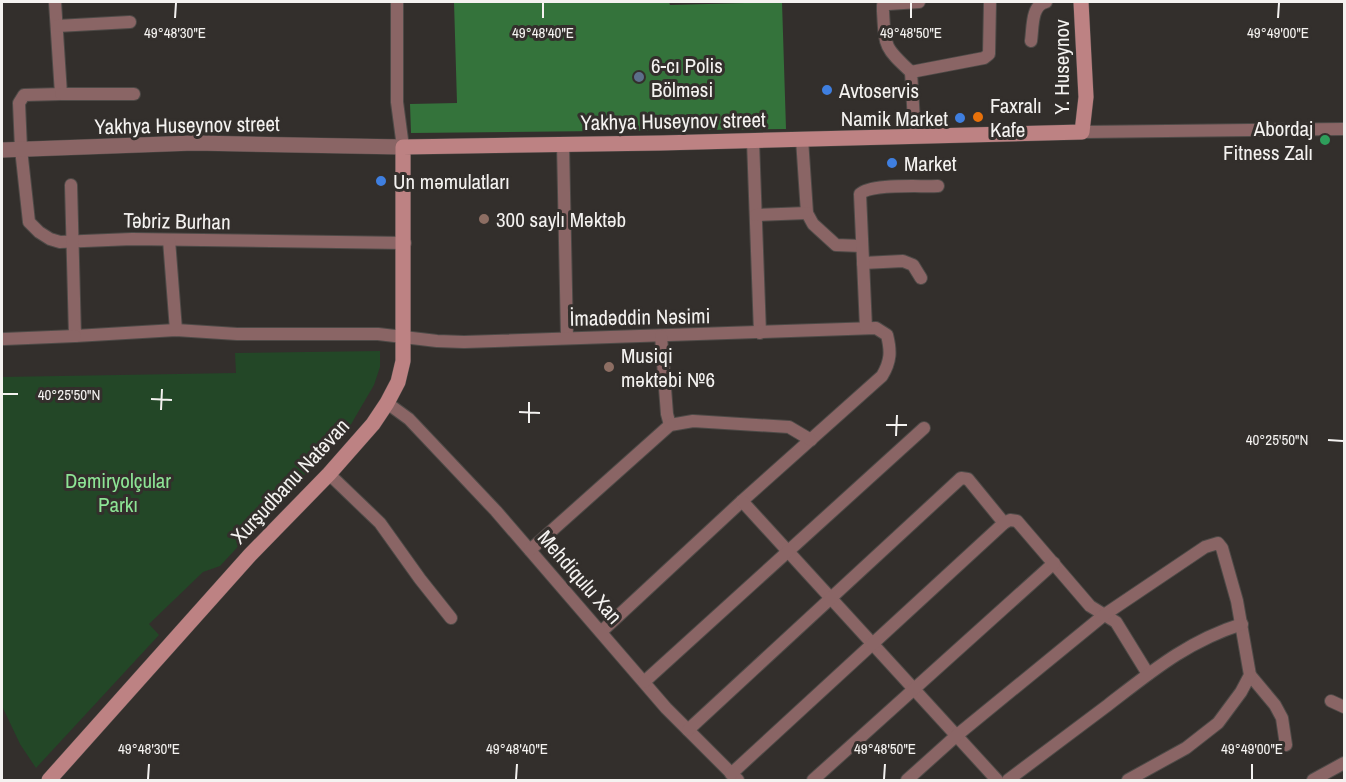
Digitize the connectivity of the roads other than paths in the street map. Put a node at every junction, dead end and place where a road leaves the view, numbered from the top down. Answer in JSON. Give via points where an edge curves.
{"nodes":[{"id":1,"x":55,"y":2,"type":"edge"},
{"id":2,"x":397,"y":2,"type":"edge"},
{"id":3,"x":920,"y":2,"type":"edge"},
{"id":4,"x":990,"y":2,"type":"edge"},
{"id":5,"x":1046,"y":2,"type":"edge"},
{"id":6,"x":1081,"y":2,"type":"edge"},
{"id":7,"x":130,"y":22,"type":"dead end"},
{"id":8,"x":57,"y":26,"type":"junction"},
{"id":9,"x":1031,"y":41,"type":"dead end"},
{"id":10,"x":911,"y":72,"type":"junction"},
{"id":11,"x":61,"y":93,"type":"junction"},
{"id":12,"x":134,"y":94,"type":"dead end"},
{"id":13,"x":1344,"y":129,"type":"edge"},
{"id":14,"x":1082,"y":132,"type":"junction"},
{"id":15,"x":915,"y":137,"type":"junction"},
{"id":16,"x":802,"y":140,"type":"junction"},
{"id":17,"x":753,"y":141,"type":"junction"},
{"id":18,"x":563,"y":144,"type":"junction"},
{"id":19,"x":403,"y":147,"type":"junction"},
{"id":20,"x":21,"y":149,"type":"junction"},
{"id":21,"x":2,"y":150,"type":"edge"},
{"id":22,"x":71,"y":185,"type":"dead end"},
{"id":23,"x":938,"y":186,"type":"dead end"},
{"id":24,"x":807,"y":213,"type":"junction"},
{"id":25,"x":756,"y":215,"type":"junction"},
{"id":26,"x":170,"y":240,"type":"junction"},
{"id":27,"x":73,"y":242,"type":"junction"},
{"id":28,"x":405,"y":243,"type":"junction"},
{"id":29,"x":862,"y":246,"type":"junction"},
{"id":30,"x":863,"y":263,"type":"junction"},
{"id":31,"x":921,"y":278,"type":"dead end"},
{"id":32,"x":871,"y":328,"type":"junction"},
{"id":33,"x":176,"y":330,"type":"junction"},
{"id":34,"x":760,"y":333,"type":"junction"},
{"id":35,"x":75,"y":336,"type":"junction"},
{"id":36,"x":661,"y":336,"type":"junction"},
{"id":37,"x":404,"y":338,"type":"junction"},
{"id":38,"x":567,"y":338,"type":"junction"},
{"id":39,"x":4,"y":339,"type":"dead end"},
{"id":40,"x":387,"y":403,"type":"junction"},
{"id":41,"x":670,"y":425,"type":"junction"},
{"id":42,"x":924,"y":428,"type":"dead end"},
{"id":43,"x":811,"y":440,"type":"junction"},
{"id":44,"x":329,"y":474,"type":"junction"},
{"id":45,"x":742,"y":501,"type":"junction"},
{"id":46,"x":1004,"y":523,"type":"junction"},
{"id":47,"x":530,"y":550,"type":"junction"},
{"id":48,"x":789,"y":552,"type":"junction"},
{"id":49,"x":1054,"y":563,"type":"junction"},
{"id":50,"x":831,"y":599,"type":"junction"},
{"id":51,"x":1104,"y":615,"type":"junction"},
{"id":52,"x":451,"y":618,"type":"dead end"},
{"id":53,"x":1242,"y":624,"type":"junction"},
{"id":54,"x":602,"y":631,"type":"junction"},
{"id":55,"x":872,"y":644,"type":"junction"},
{"id":56,"x":1148,"y":674,"type":"junction"},
{"id":57,"x":1250,"y":675,"type":"junction"},
{"id":58,"x":644,"y":682,"type":"junction"},
{"id":59,"x":914,"y":689,"type":"junction"},
{"id":60,"x":1331,"y":701,"type":"dead end"},
{"id":61,"x":1344,"y":707,"type":"edge"},
{"id":62,"x":688,"y":730,"type":"junction"},
{"id":63,"x":956,"y":736,"type":"junction"},
{"id":64,"x":1286,"y":745,"type":"dead end"},
{"id":65,"x":1344,"y":763,"type":"edge"},
{"id":66,"x":735,"y":777,"type":"edge"},
{"id":67,"x":49,"y":780,"type":"edge"},
{"id":68,"x":813,"y":780,"type":"edge"},
{"id":69,"x":907,"y":780,"type":"edge"},
{"id":70,"x":997,"y":780,"type":"edge"},
{"id":71,"x":1008,"y":780,"type":"edge"},
{"id":72,"x":1128,"y":780,"type":"edge"},
{"id":73,"x":1313,"y":780,"type":"edge"}],
"edges":[{"from":1,"to":8,"type":"street"},
{"from":2,"to":19,"type":"street","via":[[397,102]]},
{"from":3,"to":10,"type":"street","via":[[883,5],[885,44]]},
{"from":4,"to":10,"type":"street","via":[[988,54],[984,58]]},
{"from":5,"to":9,"type":"street","via":[[1036,7]]},
{"from":6,"to":14,"type":"main road","name":"Y. Huseynov","via":[[1086,97]]},
{"from":7,"to":8,"type":"street"},
{"from":8,"to":11,"type":"street"},
{"from":10,"to":15,"type":"street"},
{"from":11,"to":12,"type":"street"},
{"from":11,"to":20,"type":"street","name":"Təbriz Burhan","via":[[20,99]]},
{"from":13,"to":14,"type":"street","name":"Yakhya Huseynov street"},
{"from":14,"to":15,"type":"main road","name":"Yakhya Huseynov street"},
{"from":15,"to":16,"type":"main road","name":"Yakhya Huseynov street"},
{"from":16,"to":17,"type":"main road","name":"Yakhya Huseynov street"},
{"from":16,"to":24,"type":"street"},
{"from":17,"to":18,"type":"main road","name":"Yakhya Huseynov street"},
{"from":17,"to":25,"type":"street"},
{"from":18,"to":19,"type":"main road","name":"Yakhya Huseynov street"},
{"from":18,"to":38,"type":"street"},
{"from":19,"to":20,"type":"street","name":"Yakhya Huseynov street","via":[[194,143]]},
{"from":19,"to":28,"type":"main road","name":"Xurşudbanu Natəvan"},
{"from":20,"to":21,"type":"street","name":"Yakhya Huseynov street"},
{"from":20,"to":27,"type":"street","name":"Təbriz Burhan","via":[[29,222],[50,239]]},
{"from":22,"to":27,"type":"street"},
{"from":23,"to":29,"type":"street","via":[[864,190],[860,194]]},
{"from":24,"to":25,"type":"street"},
{"from":24,"to":29,"type":"street","via":[[836,245]]},
{"from":25,"to":34,"type":"street"},
{"from":26,"to":27,"type":"street","name":"Təbriz Burhan"},
{"from":26,"to":28,"type":"street","name":"Təbriz Burhan"},
{"from":26,"to":33,"type":"street"},
{"from":27,"to":35,"type":"street"},
{"from":28,"to":37,"type":"main road","name":"Xurşudbanu Natəvan"},
{"from":29,"to":30,"type":"street"},
{"from":30,"to":31,"type":"street","via":[[903,261],[913,265]]},
{"from":30,"to":32,"type":"street"},
{"from":32,"to":34,"type":"street","name":"İmadəddin Nəsimi"},
{"from":32,"to":43,"type":"street","via":[[887,335],[889,364],[882,376]]},
{"from":33,"to":35,"type":"street","name":"İmadəddin Nəsimi"},
{"from":33,"to":37,"type":"street","name":"İmadəddin Nəsimi","via":[[378,334]]},
{"from":34,"to":36,"type":"street","name":"İmadəddin Nəsimi"},
{"from":35,"to":39,"type":"street","name":"İmadəddin Nəsimi"},
{"from":36,"to":38,"type":"street","name":"İmadəddin Nəsimi"},
{"from":36,"to":41,"type":"street"},
{"from":37,"to":38,"type":"street","name":"İmadəddin Nəsimi","via":[[464,342]]},
{"from":37,"to":40,"type":"main road","name":"Xurşudbanu Natəvan","via":[[403,361]]},
{"from":40,"to":44,"type":"main road","name":"Xurşudbanu Natəvan"},
{"from":40,"to":47,"type":"street","name":"Mehdiqulu Xan","via":[[409,418]]},
{"from":41,"to":43,"type":"street","via":[[693,420],[789,427]]},
{"from":41,"to":47,"type":"street"},
{"from":42,"to":48,"type":"street"},
{"from":43,"to":45,"type":"street"},
{"from":44,"to":52,"type":"street","via":[[380,523]]},
{"from":44,"to":67,"type":"main road","name":"Xurşudbanu Natəvan","via":[[250,555]]},
{"from":45,"to":48,"type":"street"},
{"from":45,"to":54,"type":"street"},
{"from":46,"to":49,"type":"street","via":[[1017,520]]},
{"from":46,"to":50,"type":"street","via":[[968,480],[961,478]]},
{"from":46,"to":55,"type":"street"},
{"from":47,"to":54,"type":"street","name":"Mehdiqulu Xan"},
{"from":48,"to":50,"type":"street"},
{"from":48,"to":58,"type":"street"},
{"from":49,"to":51,"type":"street","via":[[1090,606]]},
{"from":49,"to":59,"type":"street"},
{"from":50,"to":55,"type":"street"},
{"from":50,"to":62,"type":"street"},
{"from":51,"to":53,"type":"street","via":[[1205,547],[1218,543]]},
{"from":51,"to":56,"type":"street","via":[[1116,622]]},
{"from":51,"to":63,"type":"street"},
{"from":53,"to":56,"type":"street","via":[[1196,642]]},
{"from":53,"to":57,"type":"street"},
{"from":54,"to":58,"type":"street","name":"Mehdiqulu Xan"},
{"from":55,"to":59,"type":"street"},
{"from":55,"to":66,"type":"street"},
{"from":56,"to":71,"type":"street"},
{"from":57,"to":64,"type":"street","via":[[1282,718]]},
{"from":57,"to":72,"type":"street","via":[[1218,723],[1186,748]]},
{"from":58,"to":62,"type":"street","name":"Mehdiqulu Xan"},
{"from":59,"to":63,"type":"street"},
{"from":59,"to":68,"type":"street"},
{"from":60,"to":61,"type":"street"},
{"from":62,"to":66,"type":"street","name":"Mehdiqulu Xan"},
{"from":63,"to":69,"type":"street"},
{"from":63,"to":70,"type":"street"},
{"from":65,"to":73,"type":"street"}]}
